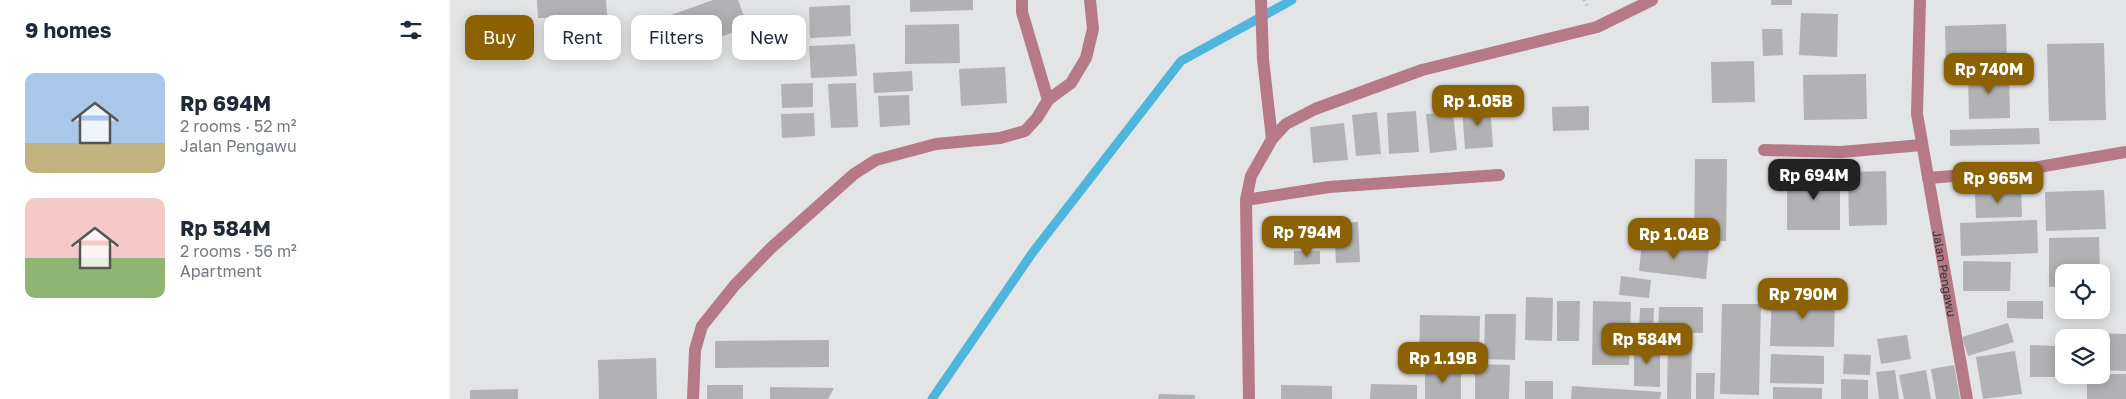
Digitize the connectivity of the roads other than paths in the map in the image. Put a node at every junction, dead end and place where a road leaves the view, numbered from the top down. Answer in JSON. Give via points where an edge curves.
{"nodes":[{"id":1,"x":1022,"y":0,"type":"edge"},
{"id":2,"x":1090,"y":0,"type":"edge"},
{"id":3,"x":1261,"y":0,"type":"edge"},
{"id":4,"x":1652,"y":0,"type":"edge"},
{"id":5,"x":1920,"y":0,"type":"edge"},
{"id":6,"x":1048,"y":100,"type":"junction"},
{"id":7,"x":1272,"y":139,"type":"junction"},
{"id":8,"x":1922,"y":145,"type":"junction"},
{"id":9,"x":1764,"y":150,"type":"dead end"},
{"id":10,"x":2126,"y":152,"type":"edge"},
{"id":11,"x":1499,"y":175,"type":"dead end"},
{"id":12,"x":1928,"y":178,"type":"junction"},
{"id":13,"x":1246,"y":200,"type":"junction"},
{"id":14,"x":693,"y":399,"type":"edge"},
{"id":15,"x":1249,"y":399,"type":"edge"},
{"id":16,"x":1967,"y":399,"type":"edge"}],
"edges":[{"from":1,"to":6,"type":"street","via":[[1022,12]]},
{"from":2,"to":6,"type":"street","via":[[1093,29],[1086,58],[1071,83]]},
{"from":3,"to":7,"type":"street","via":[[1263,59]]},
{"from":4,"to":7,"type":"street","via":[[1597,26],[1422,70],[1324,105],[1286,124]]},
{"from":5,"to":8,"type":"street","name":"Jalan Pengawu","via":[[1916,114]]},
{"from":6,"to":14,"type":"street","via":[[1026,131],[1000,138],[936,144],[876,160],[854,174],[747,273],[702,326],[695,350]]},
{"from":7,"to":13,"type":"street","via":[[1251,176]]},
{"from":8,"to":9,"type":"street","via":[[1841,152]]},
{"from":8,"to":12,"type":"street","name":"Jalan Pengawu"},
{"from":10,"to":12,"type":"street","via":[[2015,171]]},
{"from":11,"to":13,"type":"street","via":[[1329,187]]},
{"from":12,"to":16,"type":"street","name":"Jalan Pengawu"},
{"from":13,"to":15,"type":"street"}]}
